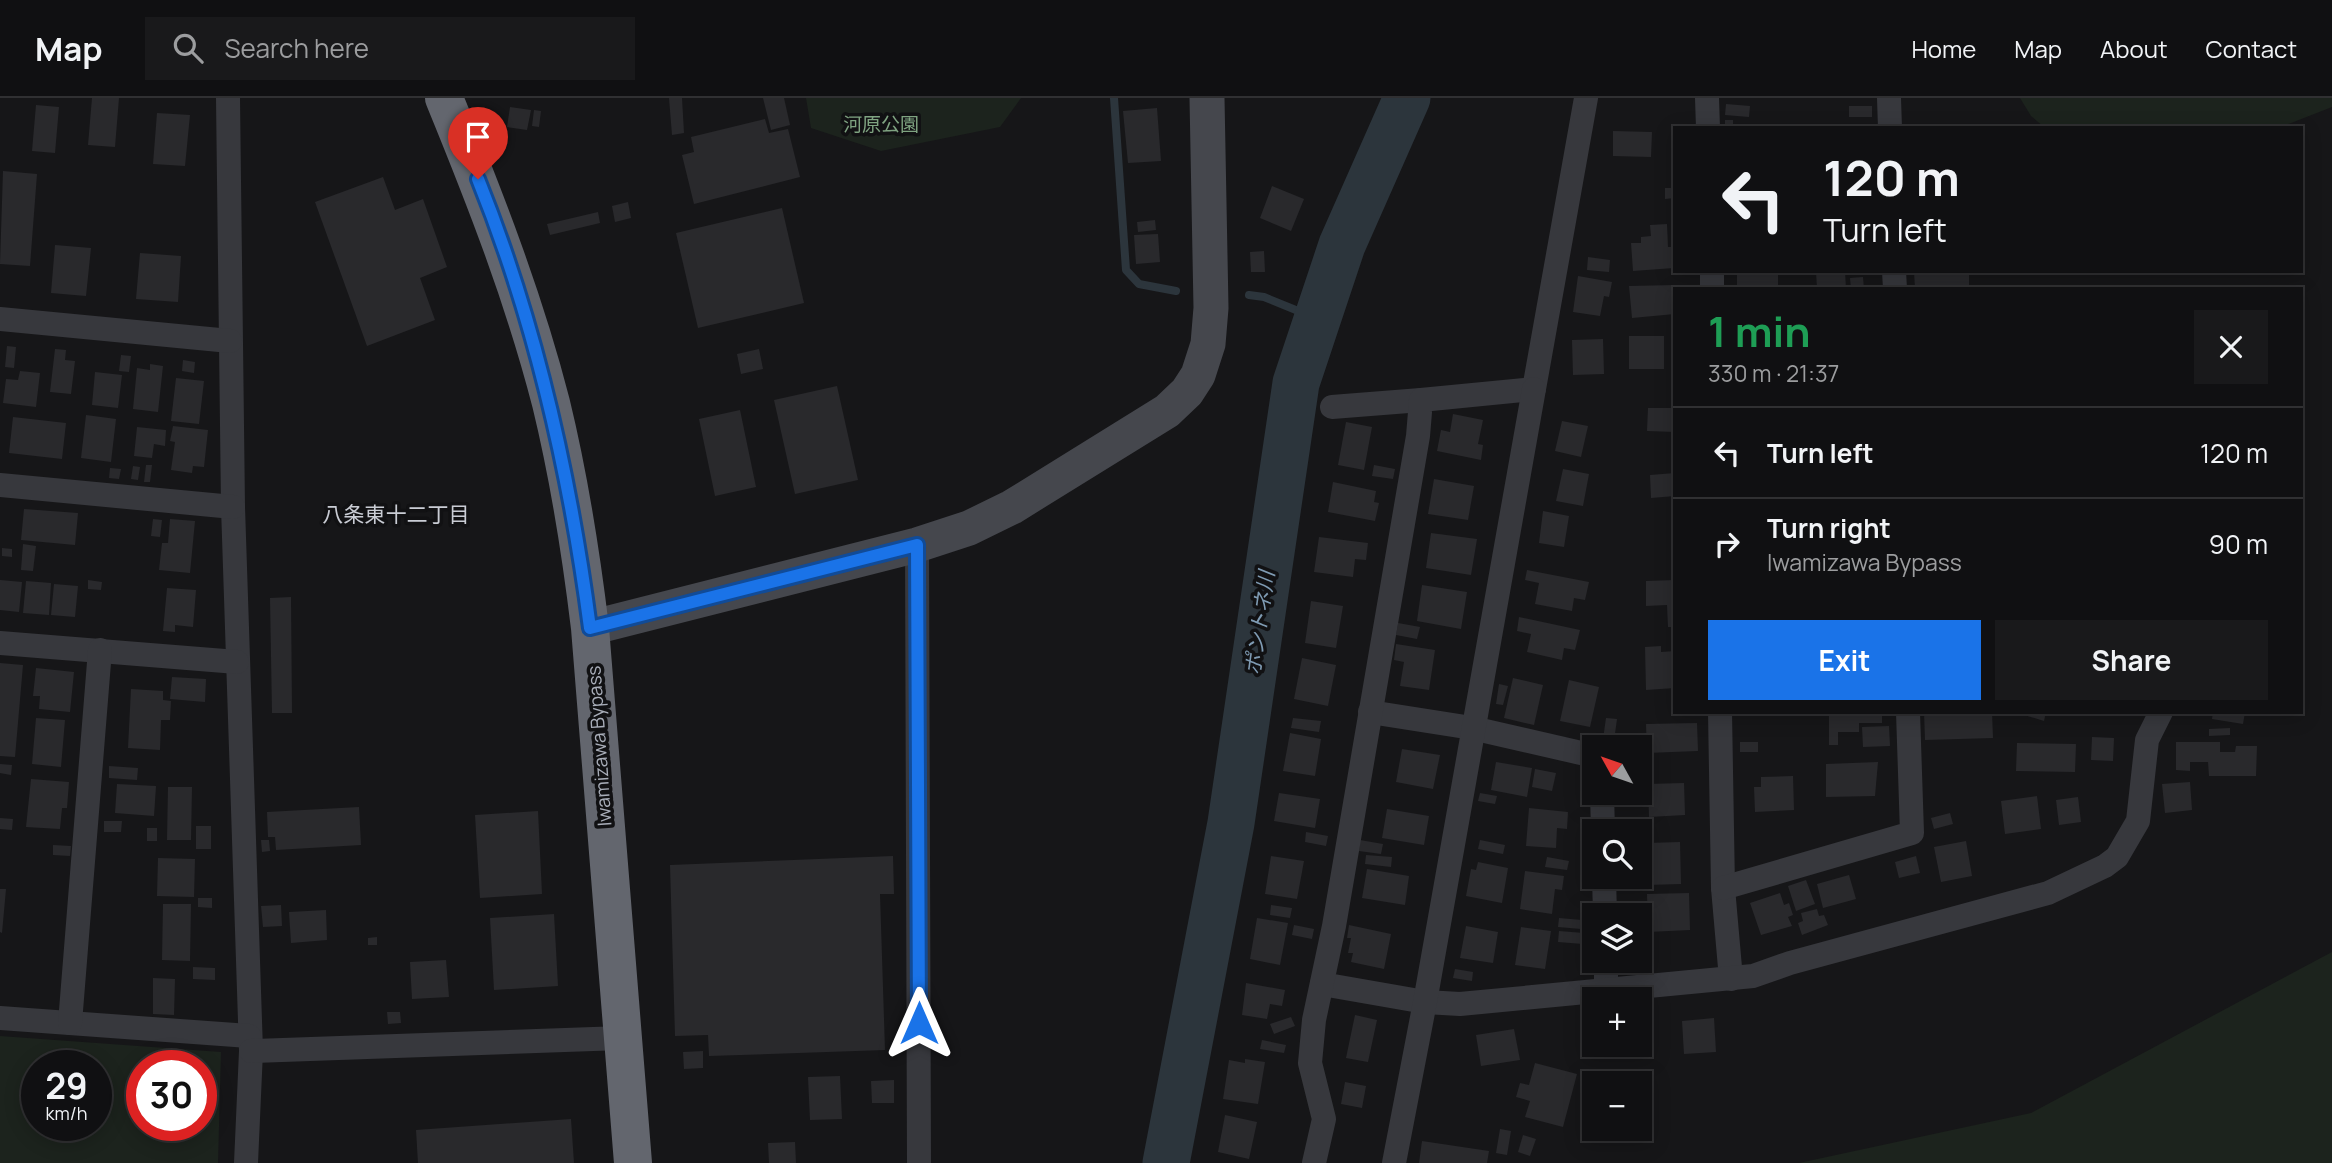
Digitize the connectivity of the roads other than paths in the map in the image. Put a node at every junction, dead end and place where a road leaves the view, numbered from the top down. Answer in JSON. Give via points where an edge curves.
{"nodes":[{"id":1,"x":228,"y":98,"type":"edge"},
{"id":2,"x":444,"y":98,"type":"edge"},
{"id":3,"x":1207,"y":98,"type":"edge"},
{"id":4,"x":1586,"y":98,"type":"edge"},
{"id":5,"x":1707,"y":98,"type":"edge"},
{"id":6,"x":1889,"y":98,"type":"edge"},
{"id":7,"x":1708,"y":126,"type":"edge"},
{"id":8,"x":1890,"y":126,"type":"edge"},
{"id":9,"x":0,"y":319,"type":"edge"},
{"id":10,"x":230,"y":341,"type":"junction"},
{"id":11,"x":1534,"y":389,"type":"junction"},
{"id":12,"x":1420,"y":400,"type":"junction"},
{"id":13,"x":1332,"y":407,"type":"dead end"},
{"id":14,"x":0,"y":485,"type":"edge"},
{"id":15,"x":233,"y":507,"type":"junction"},
{"id":16,"x":917,"y":545,"type":"junction"},
{"id":17,"x":590,"y":628,"type":"junction"},
{"id":18,"x":0,"y":643,"type":"edge"},
{"id":19,"x":100,"y":650,"type":"junction"},
{"id":20,"x":237,"y":662,"type":"junction"},
{"id":21,"x":1370,"y":712,"type":"junction"},
{"id":22,"x":1720,"y":714,"type":"edge"},
{"id":23,"x":1908,"y":714,"type":"edge"},
{"id":24,"x":2160,"y":714,"type":"edge"},
{"id":25,"x":1472,"y":728,"type":"junction"},
{"id":26,"x":1582,"y":753,"type":"edge"},
{"id":27,"x":1723,"y":888,"type":"junction"},
{"id":28,"x":1731,"y":979,"type":"junction"},
{"id":29,"x":1322,"y":985,"type":"junction"},
{"id":30,"x":1640,"y":987,"type":"edge"},
{"id":31,"x":1582,"y":992,"type":"edge"},
{"id":32,"x":1426,"y":1002,"type":"junction"},
{"id":33,"x":0,"y":1018,"type":"edge"},
{"id":34,"x":70,"y":1023,"type":"junction"},
{"id":35,"x":622,"y":1038,"type":"junction"},
{"id":36,"x":250,"y":1044,"type":"junction"},
{"id":37,"x":246,"y":1163,"type":"edge"},
{"id":38,"x":633,"y":1163,"type":"edge"},
{"id":39,"x":919,"y":1163,"type":"edge"},
{"id":40,"x":1314,"y":1163,"type":"edge"},
{"id":41,"x":1394,"y":1163,"type":"edge"}],
"edges":[{"from":1,"to":10,"type":"street"},
{"from":2,"to":17,"type":"highway","name":"Iwamizawa Bypass","via":[[508,262],[551,404],[581,554]]},
{"from":3,"to":16,"type":"street","via":[[1212,308],[1208,344],[1187,392],[1167,411],[1055,481],[969,528]]},
{"from":4,"to":11,"type":"street"},
{"from":5,"to":7,"type":"street"},
{"from":6,"to":8,"type":"street"},
{"from":9,"to":10,"type":"street"},
{"from":10,"to":15,"type":"street"},
{"from":11,"to":12,"type":"street"},
{"from":11,"to":25,"type":"street"},
{"from":12,"to":13,"type":"street"},
{"from":12,"to":21,"type":"street","via":[[1418,436]]},
{"from":14,"to":15,"type":"street"},
{"from":15,"to":20,"type":"street"},
{"from":16,"to":17,"type":"street"},
{"from":16,"to":39,"type":"street"},
{"from":17,"to":35,"type":"highway","name":"Iwamizawa Bypass"},
{"from":18,"to":19,"type":"street"},
{"from":19,"to":20,"type":"street"},
{"from":19,"to":34,"type":"street"},
{"from":20,"to":36,"type":"street"},
{"from":21,"to":25,"type":"street"},
{"from":21,"to":29,"type":"street"},
{"from":22,"to":27,"type":"street"},
{"from":23,"to":27,"type":"street","via":[[1912,833]]},
{"from":24,"to":28,"type":"street","via":[[2147,740],[2138,821],[2117,857],[2105,866],[2048,892],[1774,971]]},
{"from":25,"to":26,"type":"street"},
{"from":25,"to":32,"type":"street"},
{"from":27,"to":28,"type":"street"},
{"from":28,"to":30,"type":"street"},
{"from":29,"to":32,"type":"street"},
{"from":29,"to":40,"type":"street","via":[[1310,1063],[1324,1119]]},
{"from":31,"to":32,"type":"street","via":[[1460,1004]]},
{"from":32,"to":41,"type":"street"},
{"from":33,"to":34,"type":"street"},
{"from":34,"to":36,"type":"street"},
{"from":35,"to":36,"type":"street"},
{"from":35,"to":38,"type":"highway","name":"Iwamizawa Bypass"},
{"from":36,"to":37,"type":"street"}]}
